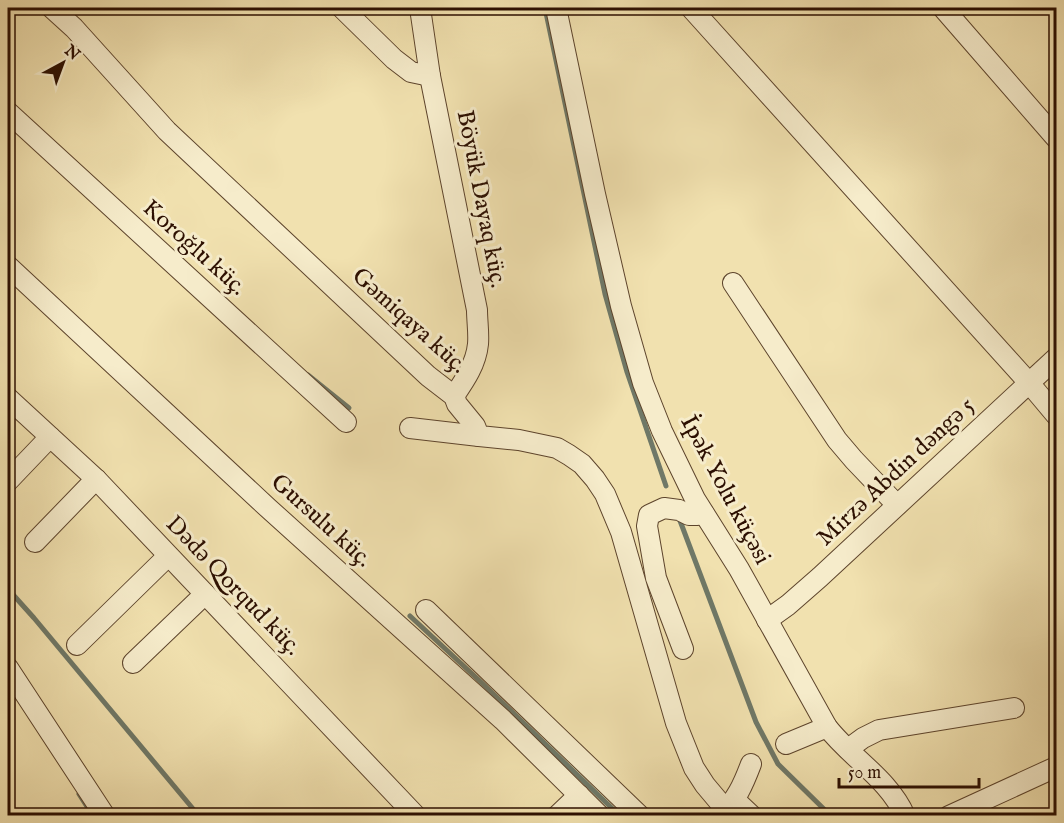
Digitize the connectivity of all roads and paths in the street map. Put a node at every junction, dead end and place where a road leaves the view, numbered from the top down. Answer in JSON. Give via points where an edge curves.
{"nodes":[{"id":1,"x":52,"y":8,"type":"edge"},
{"id":2,"x":342,"y":8,"type":"edge"},
{"id":3,"x":420,"y":8,"type":"edge"},
{"id":4,"x":556,"y":8,"type":"edge"},
{"id":5,"x":691,"y":8,"type":"edge"},
{"id":6,"x":943,"y":8,"type":"edge"},
{"id":7,"x":430,"y":76,"type":"junction"},
{"id":8,"x":8,"y":112,"type":"edge"},
{"id":9,"x":1056,"y":138,"type":"edge"},
{"id":10,"x":8,"y":266,"type":"edge"},
{"id":11,"x":734,"y":282,"type":"dead end"},
{"id":12,"x":1056,"y":358,"type":"edge"},
{"id":13,"x":1030,"y":384,"type":"junction"},
{"id":14,"x":454,"y":396,"type":"junction"},
{"id":15,"x":8,"y":398,"type":"edge"},
{"id":16,"x":1056,"y":415,"type":"edge"},
{"id":17,"x":346,"y":422,"type":"dead end"},
{"id":18,"x":410,"y":428,"type":"dead end"},
{"id":19,"x":479,"y":436,"type":"junction"},
{"id":20,"x":50,"y":437,"type":"junction"},
{"id":21,"x":96,"y":479,"type":"junction"},
{"id":22,"x":8,"y":481,"type":"edge"},
{"id":23,"x":897,"y":505,"type":"junction"},
{"id":24,"x":704,"y":514,"type":"junction"},
{"id":25,"x":34,"y":542,"type":"dead end"},
{"id":26,"x":168,"y":556,"type":"junction"},
{"id":27,"x":205,"y":594,"type":"junction"},
{"id":28,"x":426,"y":609,"type":"dead end"},
{"id":29,"x":767,"y":620,"type":"junction"},
{"id":30,"x":77,"y":645,"type":"dead end"},
{"id":31,"x":682,"y":649,"type":"dead end"},
{"id":32,"x":133,"y":663,"type":"dead end"},
{"id":33,"x":8,"y":668,"type":"edge"},
{"id":34,"x":1014,"y":708,"type":"dead end"},
{"id":35,"x":827,"y":727,"type":"junction"},
{"id":36,"x":786,"y":744,"type":"dead end"},
{"id":37,"x":848,"y":749,"type":"junction"},
{"id":38,"x":751,"y":764,"type":"dead end"},
{"id":39,"x":1056,"y":767,"type":"edge"},
{"id":40,"x":579,"y":795,"type":"junction"},
{"id":41,"x":727,"y":808,"type":"edge"},
{"id":42,"x":105,"y":816,"type":"edge"},
{"id":43,"x":416,"y":816,"type":"edge"},
{"id":44,"x":557,"y":816,"type":"edge"},
{"id":45,"x":600,"y":816,"type":"edge"},
{"id":46,"x":640,"y":816,"type":"edge"},
{"id":47,"x":752,"y":816,"type":"edge"},
{"id":48,"x":905,"y":816,"type":"edge"},
{"id":49,"x":949,"y":816,"type":"edge"}],
"edges":[{"from":1,"to":14,"type":"street","name":"Gəmiqaya küç.","via":[[167,131]]},
{"from":2,"to":7,"type":"street","via":[[394,59],[411,72]]},
{"from":3,"to":7,"type":"street","name":"Böyük Dayaq küç."},
{"from":4,"to":24,"type":"street","name":"İpək Yolu küçəsi","via":[[621,306],[643,383]]},
{"from":5,"to":13,"type":"street"},
{"from":6,"to":9,"type":"street"},
{"from":7,"to":14,"type":"street","name":"Böyük Dayaq küç.","via":[[477,310],[475,358]]},
{"from":8,"to":17,"type":"street","name":"Koroğlu küç."},
{"from":10,"to":40,"type":"street","name":"Gursulu küç.","via":[[503,720]]},
{"from":11,"to":23,"type":"street","via":[[837,440]]},
{"from":12,"to":13,"type":"street","name":"Mirzə Abdin dəngə 5"},
{"from":13,"to":16,"type":"street"},
{"from":13,"to":23,"type":"street","name":"Mirzə Abdin dəngə 5"},
{"from":14,"to":19,"type":"street","name":"Gəmiqaya küç."},
{"from":15,"to":20,"type":"street","name":"Dədə Qorqud küç."},
{"from":18,"to":19,"type":"street"},
{"from":19,"to":41,"type":"street","via":[[556,448],[582,464],[600,487],[621,532],[676,723],[694,768]]},
{"from":20,"to":21,"type":"street","name":"Dədə Qorqud küç."},
{"from":20,"to":22,"type":"street"},
{"from":21,"to":25,"type":"street"},
{"from":21,"to":26,"type":"street","name":"Dədə Qorqud küç."},
{"from":23,"to":29,"type":"street","name":"Mirzə Abdin dəngə 5"},
{"from":24,"to":29,"type":"street","name":"İpək Yolu küçəsi"},
{"from":24,"to":31,"type":"street","via":[[688,515],[664,508],[649,515],[647,526],[656,578]]},
{"from":26,"to":27,"type":"street","name":"Dədə Qorqud küç."},
{"from":26,"to":30,"type":"street"},
{"from":27,"to":32,"type":"street"},
{"from":27,"to":43,"type":"street","name":"Dədə Qorqud küç."},
{"from":28,"to":46,"type":"street"},
{"from":29,"to":35,"type":"street","name":"İpək Yolu küçəsi"},
{"from":33,"to":42,"type":"street"},
{"from":34,"to":37,"type":"street","via":[[879,730]]},
{"from":35,"to":36,"type":"street"},
{"from":35,"to":37,"type":"street","name":"İpək Yolu küçəsi"},
{"from":37,"to":48,"type":"street","name":"İpək Yolu küçəsi","via":[[890,792]]},
{"from":38,"to":41,"type":"street","via":[[742,788]]},
{"from":39,"to":49,"type":"street"},
{"from":40,"to":44,"type":"street"},
{"from":40,"to":45,"type":"street","name":"Gursulu küç."},
{"from":41,"to":47,"type":"street"}]}
